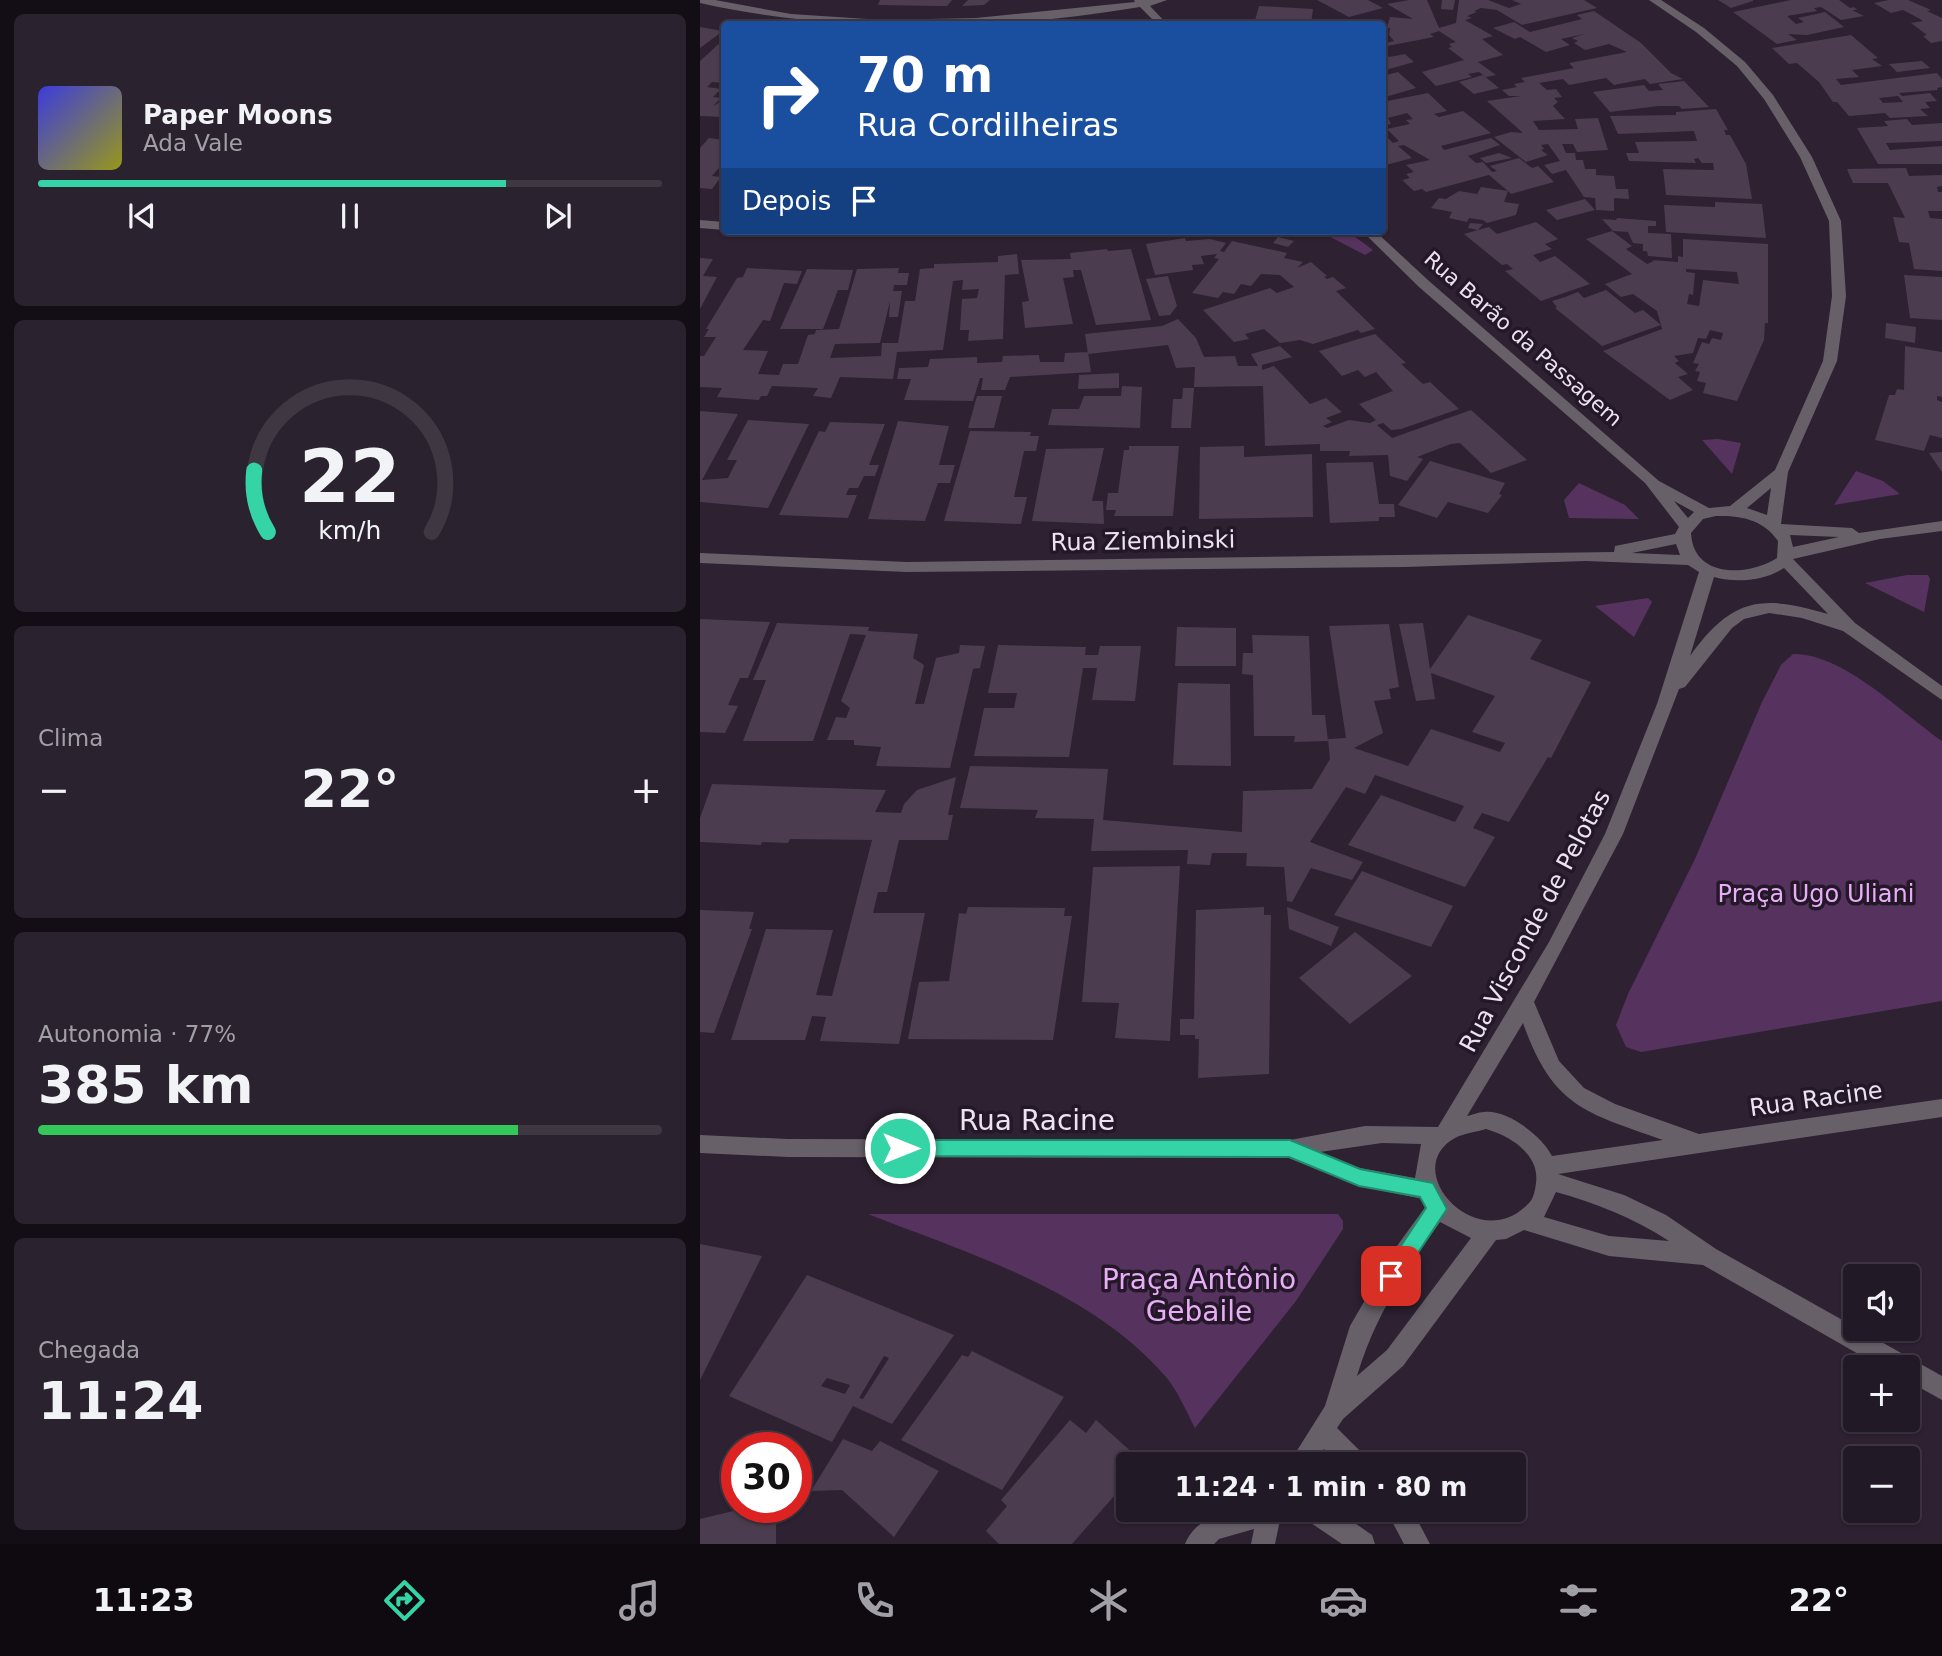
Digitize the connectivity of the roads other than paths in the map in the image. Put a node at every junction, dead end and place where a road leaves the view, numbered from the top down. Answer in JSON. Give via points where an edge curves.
{"nodes":[{"id":1,"x":701,"y":0,"type":"edge"},
{"id":2,"x":1162,"y":0,"type":"edge"},
{"id":3,"x":1654,"y":0,"type":"edge"},
{"id":4,"x":1141,"y":2,"type":"edge"},
{"id":5,"x":848,"y":21,"type":"edge"},
{"id":6,"x":993,"y":21,"type":"edge"},
{"id":7,"x":1159,"y":21,"type":"edge"},
{"id":8,"x":700,"y":224,"type":"edge"},
{"id":9,"x":721,"y":226,"type":"edge"},
{"id":10,"x":1372,"y":235,"type":"edge"},
{"id":11,"x":1781,"y":472,"type":"junction"},
{"id":12,"x":1650,"y":480,"type":"junction"},
{"id":13,"x":1734,"y":511,"type":"junction"},
{"id":14,"x":1707,"y":513,"type":"junction"},
{"id":15,"x":1942,"y":526,"type":"edge"},
{"id":16,"x":1775,"y":527,"type":"junction"},
{"id":17,"x":1684,"y":532,"type":"junction"},
{"id":18,"x":1880,"y":534,"type":"junction"},
{"id":19,"x":1586,"y":556,"type":"junction"},
{"id":20,"x":1786,"y":557,"type":"junction"},
{"id":21,"x":700,"y":558,"type":"edge"},
{"id":22,"x":1693,"y":559,"type":"junction"},
{"id":23,"x":1708,"y":570,"type":"junction"},
{"id":24,"x":1849,"y":627,"type":"junction"},
{"id":25,"x":1672,"y":691,"type":"junction"},
{"id":26,"x":1942,"y":694,"type":"edge"},
{"id":27,"x":1525,"y":1003,"type":"junction"},
{"id":28,"x":1942,"y":1108,"type":"edge"},
{"id":29,"x":1444,"y":1133,"type":"junction"},
{"id":30,"x":1696,"y":1142,"type":"junction"},
{"id":31,"x":700,"y":1144,"type":"edge"},
{"id":32,"x":1290,"y":1149,"type":"junction"},
{"id":33,"x":1548,"y":1173,"type":"junction"},
{"id":34,"x":1432,"y":1199,"type":"junction"},
{"id":35,"x":1525,"y":1221,"type":"junction"},
{"id":36,"x":1490,"y":1231,"type":"junction"},
{"id":37,"x":1708,"y":1256,"type":"junction"},
{"id":38,"x":1882,"y":1355,"type":"edge"},
{"id":39,"x":1920,"y":1377,"type":"edge"},
{"id":40,"x":1942,"y":1389,"type":"edge"},
{"id":41,"x":1329,"y":1420,"type":"junction"},
{"id":42,"x":1308,"y":1452,"type":"edge"},
{"id":43,"x":1350,"y":1452,"type":"edge"},
{"id":44,"x":1237,"y":1522,"type":"edge"},
{"id":45,"x":1267,"y":1522,"type":"edge"},
{"id":46,"x":1331,"y":1522,"type":"edge"},
{"id":47,"x":1405,"y":1522,"type":"edge"},
{"id":48,"x":1197,"y":1544,"type":"edge"},
{"id":49,"x":1263,"y":1544,"type":"edge"},
{"id":50,"x":1363,"y":1544,"type":"edge"},
{"id":51,"x":1418,"y":1544,"type":"edge"}],
"edges":[{"from":1,"to":5,"type":"street","via":[[807,19]]},
{"from":2,"to":4,"type":"street"},
{"from":3,"to":11,"type":"street","via":[[1741,64],[1769,97],[1806,157],[1835,221],[1839,296],[1830,360]]},
{"from":4,"to":6,"type":"street"},
{"from":4,"to":7,"type":"street"},
{"from":8,"to":9,"type":"street"},
{"from":10,"to":12,"type":"street","name":"Rua Barão da Passagem"},
{"from":11,"to":13,"type":"street"},
{"from":11,"to":16,"type":"street"},
{"from":12,"to":14,"type":"street","name":"Rua Barão da Passagem"},
{"from":12,"to":17,"type":"street","name":"Rua Barão da Passagem"},
{"from":13,"to":14,"type":"street"},
{"from":13,"to":16,"type":"street","via":[[1755,515]]},
{"from":14,"to":17,"type":"street"},
{"from":15,"to":18,"type":"street"},
{"from":16,"to":18,"type":"street"},
{"from":16,"to":20,"type":"street","via":[[1786,541]]},
{"from":17,"to":19,"type":"street","name":"Rua Ziembinski"},
{"from":17,"to":22,"type":"street","via":[[1686,553]]},
{"from":18,"to":20,"type":"street"},
{"from":19,"to":21,"type":"street","name":"Rua Ziembinski","via":[[907,567]]},
{"from":19,"to":22,"type":"street","name":"Rua Ziembinski"},
{"from":20,"to":23,"type":"street","via":[[1763,574],[1744,577]]},
{"from":20,"to":24,"type":"street"},
{"from":22,"to":23,"type":"street"},
{"from":23,"to":25,"type":"street","name":"Rua Visconde de Pelotas"},
{"from":24,"to":25,"type":"street","via":[[1783,610],[1756,607],[1741,612],[1725,624]]},
{"from":24,"to":26,"type":"street"},
{"from":25,"to":27,"type":"street","name":"Rua Visconde de Pelotas","via":[[1614,834]]},
{"from":27,"to":29,"type":"street","name":"Rua Visconde de Pelotas"},
{"from":27,"to":30,"type":"street","name":"Rua Racine","via":[[1548,1060],[1567,1087],[1595,1104]]},
{"from":28,"to":30,"type":"street","name":"Rua Racine"},
{"from":29,"to":32,"type":"street","name":"Rua Racine","via":[[1355,1134]]},
{"from":29,"to":33,"type":"street","via":[[1466,1122],[1506,1125],[1532,1141]]},
{"from":29,"to":34,"type":"street","via":[[1434,1142],[1424,1165]]},
{"from":30,"to":33,"type":"street","name":"Rua Racine"},
{"from":31,"to":32,"type":"street","name":"Rua Racine"},
{"from":32,"to":34,"type":"street","name":"Rua Racine"},
{"from":33,"to":35,"type":"street","via":[[1541,1206]]},
{"from":33,"to":37,"type":"street","via":[[1658,1222]]},
{"from":34,"to":36,"type":"street","via":[[1458,1223]]},
{"from":34,"to":41,"type":"street","via":[[1358,1334]]},
{"from":35,"to":36,"type":"street"},
{"from":35,"to":37,"type":"street","via":[[1609,1246]]},
{"from":36,"to":41,"type":"street","via":[[1395,1358]]},
{"from":37,"to":38,"type":"street"},
{"from":39,"to":40,"type":"street"},
{"from":41,"to":42,"type":"street"},
{"from":41,"to":43,"type":"street"},
{"from":44,"to":48,"type":"street","via":[[1212,1530]]},
{"from":45,"to":49,"type":"street"},
{"from":46,"to":50,"type":"street"},
{"from":47,"to":51,"type":"street"}]}
